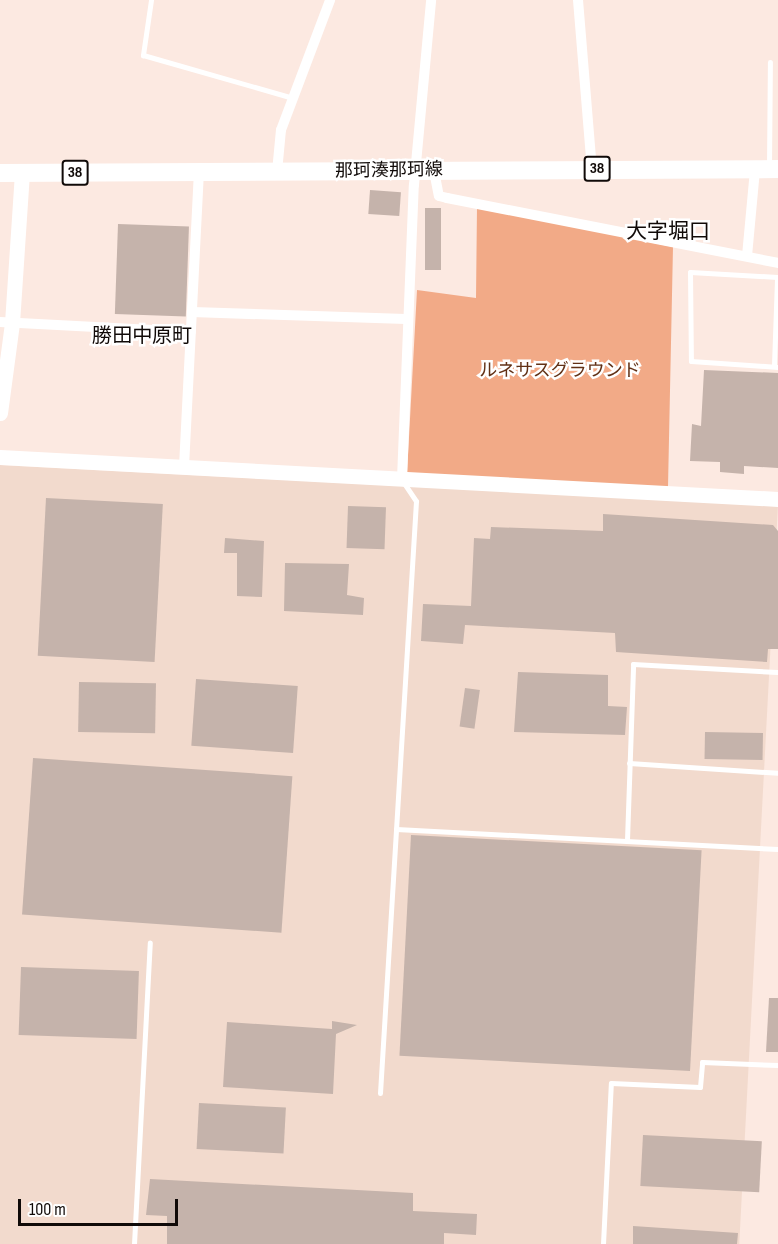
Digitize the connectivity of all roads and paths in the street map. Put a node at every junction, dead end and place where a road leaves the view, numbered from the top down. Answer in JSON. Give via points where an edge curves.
{"nodes":[{"id":1,"x":151,"y":0,"type":"edge"},
{"id":2,"x":330,"y":0,"type":"edge"},
{"id":3,"x":431,"y":0,"type":"edge"},
{"id":4,"x":578,"y":0,"type":"edge"},
{"id":5,"x":770,"y":62,"type":"dead end"},
{"id":6,"x":293,"y":99,"type":"junction"},
{"id":7,"x":767,"y":169,"type":"edge"},
{"id":8,"x":592,"y":170,"type":"junction"},
{"id":9,"x":425,"y":171,"type":"junction"},
{"id":10,"x":278,"y":172,"type":"junction"},
{"id":11,"x":0,"y":173,"type":"edge"},
{"id":12,"x":22,"y":173,"type":"junction"},
{"id":13,"x":199,"y":173,"type":"junction"},
{"id":14,"x":747,"y":256,"type":"junction"},
{"id":15,"x":778,"y":263,"type":"edge"},
{"id":16,"x":192,"y":312,"type":"junction"},
{"id":17,"x":406,"y":319,"type":"junction"},
{"id":18,"x":6,"y":322,"type":"edge"},
{"id":19,"x":191,"y":332,"type":"junction"},
{"id":20,"x":776,"y":366,"type":"edge"},
{"id":21,"x":0,"y":413,"type":"edge"},
{"id":22,"x":0,"y":457,"type":"edge"},
{"id":23,"x":184,"y":467,"type":"junction"},
{"id":24,"x":402,"y":479,"type":"junction"},
{"id":25,"x":778,"y":499,"type":"edge"},
{"id":26,"x":778,"y":672,"type":"edge"},
{"id":27,"x":629,"y":763,"type":"junction"},
{"id":28,"x":778,"y":773,"type":"edge"},
{"id":29,"x":396,"y":829,"type":"junction"},
{"id":30,"x":627,"y":840,"type":"junction"},
{"id":31,"x":778,"y":849,"type":"edge"},
{"id":32,"x":150,"y":942,"type":"dead end"},
{"id":33,"x":778,"y":1065,"type":"edge"},
{"id":34,"x":380,"y":1093,"type":"dead end"},
{"id":35,"x":134,"y":1244,"type":"edge"},
{"id":36,"x":603,"y":1244,"type":"edge"}],
"edges":[{"from":1,"to":6,"type":"lane","via":[[143,55]]},
{"from":2,"to":6,"type":"street"},
{"from":3,"to":9,"type":"street"},
{"from":4,"to":8,"type":"street"},
{"from":5,"to":7,"type":"lane"},
{"from":6,"to":10,"type":"street","via":[[280,130]]},
{"from":7,"to":8,"type":"main road","name":"那珂湊那珂線","number":"38"},
{"from":7,"to":14,"type":"street"},
{"from":8,"to":9,"type":"main road","name":"那珂湊那珂線","number":"38"},
{"from":9,"to":10,"type":"main road","name":"那珂湊那珂線","number":"38"},
{"from":9,"to":14,"type":"street","via":[[439,196]]},
{"from":9,"to":17,"type":"street"},
{"from":10,"to":13,"type":"main road","name":"那珂湊那珂線","number":"38"},
{"from":11,"to":12,"type":"main road","name":"那珂湊那珂線","number":"38"},
{"from":12,"to":13,"type":"main road","name":"那珂湊那珂線","number":"38"},
{"from":12,"to":18,"type":"street"},
{"from":13,"to":16,"type":"street"},
{"from":14,"to":15,"type":"street"},
{"from":16,"to":17,"type":"street"},
{"from":16,"to":19,"type":"street"},
{"from":17,"to":24,"type":"street"},
{"from":18,"to":19,"type":"street"},
{"from":18,"to":21,"type":"street"},
{"from":19,"to":23,"type":"street"},
{"from":20,"to":20,"type":"lane","via":[[691,361],[690,272],[777,277]]},
{"from":22,"to":23,"type":"street"},
{"from":23,"to":24,"type":"street"},
{"from":24,"to":25,"type":"street"},
{"from":24,"to":29,"type":"lane","via":[[416,501]]},
{"from":26,"to":27,"type":"lane","via":[[633,664]]},
{"from":27,"to":28,"type":"lane"},
{"from":27,"to":30,"type":"lane"},
{"from":29,"to":30,"type":"lane"},
{"from":29,"to":34,"type":"lane"},
{"from":30,"to":31,"type":"lane"},
{"from":32,"to":35,"type":"lane"},
{"from":33,"to":36,"type":"lane","via":[[702,1062],[700,1087],[611,1083]]}]}
